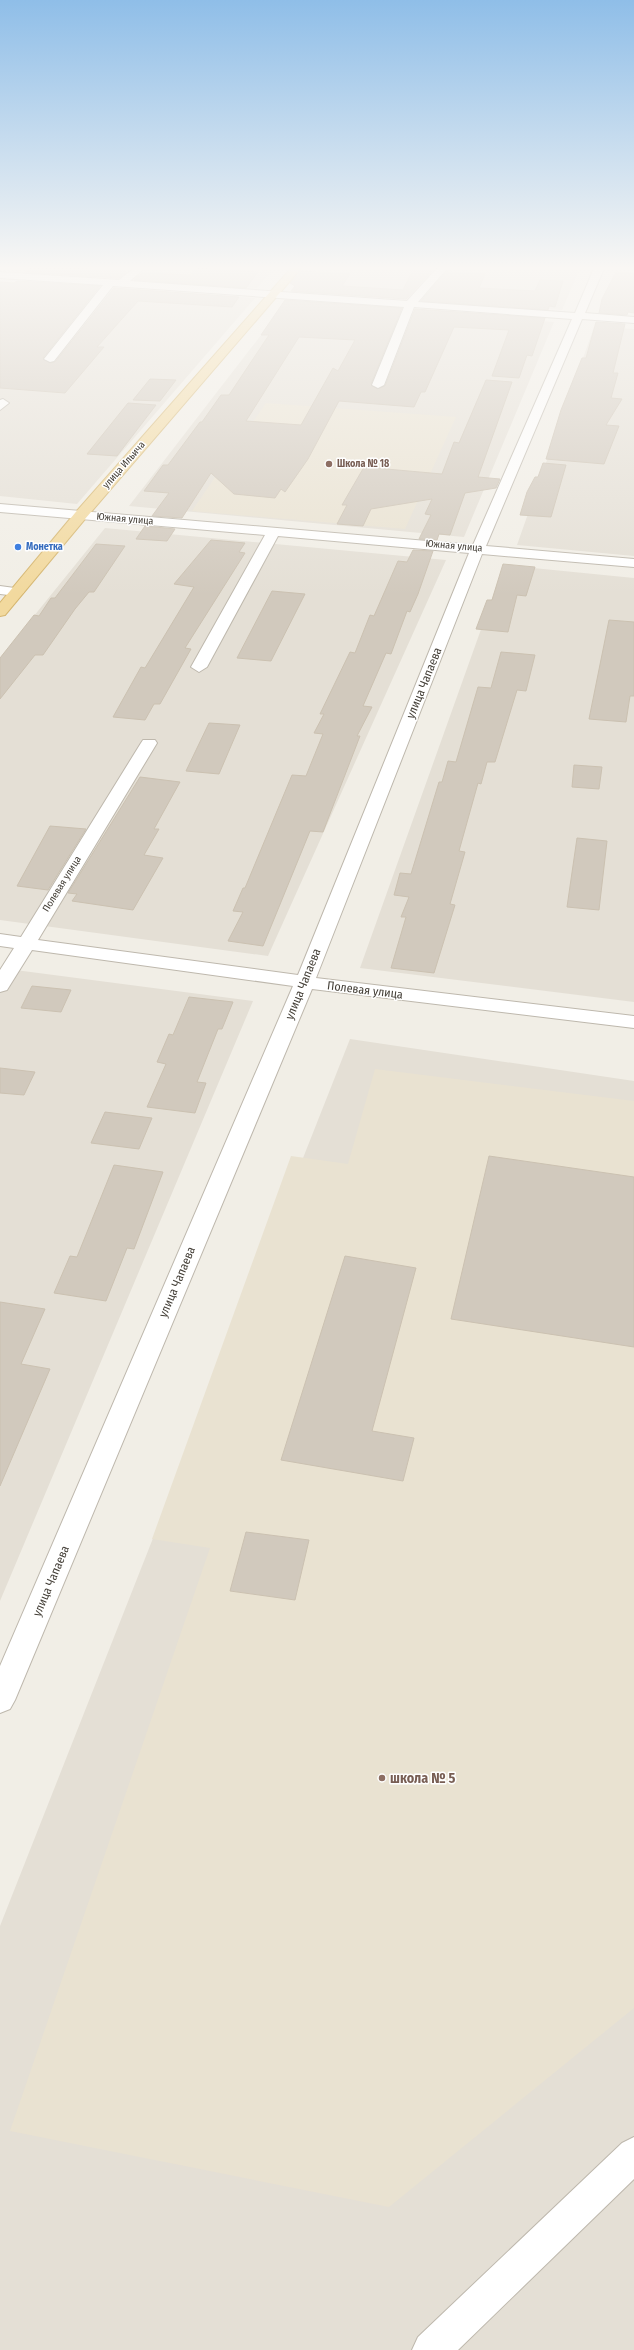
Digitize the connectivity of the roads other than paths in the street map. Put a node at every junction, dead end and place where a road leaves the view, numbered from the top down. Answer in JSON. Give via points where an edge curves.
{"nodes":[{"id":1,"x":203,"y":376,"type":"edge"},
{"id":2,"x":382,"y":376,"type":"edge"},
{"id":3,"x":553,"y":376,"type":"edge"},
{"id":4,"x":378,"y":385,"type":"dead end"},
{"id":5,"x":0,"y":508,"type":"edge"},
{"id":6,"x":80,"y":516,"type":"junction"},
{"id":7,"x":274,"y":532,"type":"junction"},
{"id":8,"x":478,"y":548,"type":"junction"},
{"id":9,"x":634,"y":563,"type":"edge"},
{"id":10,"x":0,"y":590,"type":"edge"},
{"id":11,"x":16,"y":592,"type":"junction"},
{"id":12,"x":0,"y":612,"type":"edge"},
{"id":13,"x":199,"y":667,"type":"dead end"},
{"id":14,"x":149,"y":743,"type":"dead end"},
{"id":15,"x":0,"y":940,"type":"edge"},
{"id":16,"x":26,"y":943,"type":"junction"},
{"id":17,"x":305,"y":982,"type":"junction"},
{"id":18,"x":0,"y":986,"type":"edge"},
{"id":19,"x":634,"y":1022,"type":"edge"},
{"id":20,"x":0,"y":1700,"type":"edge"},
{"id":21,"x":634,"y":2155,"type":"edge"},
{"id":22,"x":431,"y":2350,"type":"edge"}],
"edges":[{"from":1,"to":6,"type":"main road","name":"улица Ильича"},
{"from":2,"to":4,"type":"street"},
{"from":3,"to":8,"type":"street","name":"улица Чапаева"},
{"from":5,"to":6,"type":"street","name":"Южная улица"},
{"from":6,"to":7,"type":"street","name":"Южная улица"},
{"from":6,"to":11,"type":"main road","name":"улица Ильича"},
{"from":7,"to":8,"type":"street","name":"Южная улица"},
{"from":7,"to":13,"type":"street"},
{"from":8,"to":9,"type":"street","name":"Южная улица"},
{"from":8,"to":17,"type":"street","name":"улица Чапаева"},
{"from":10,"to":11,"type":"street"},
{"from":11,"to":12,"type":"main road","name":"улица Ильича"},
{"from":14,"to":16,"type":"street","name":"Полевая улица"},
{"from":15,"to":16,"type":"street","name":"Полевая улица"},
{"from":16,"to":17,"type":"street","name":"Полевая улица"},
{"from":16,"to":18,"type":"street","name":"Полевая улица"},
{"from":17,"to":19,"type":"street","name":"Полевая улица"},
{"from":17,"to":20,"type":"street","name":"улица Чапаева"},
{"from":21,"to":22,"type":"street"}]}
